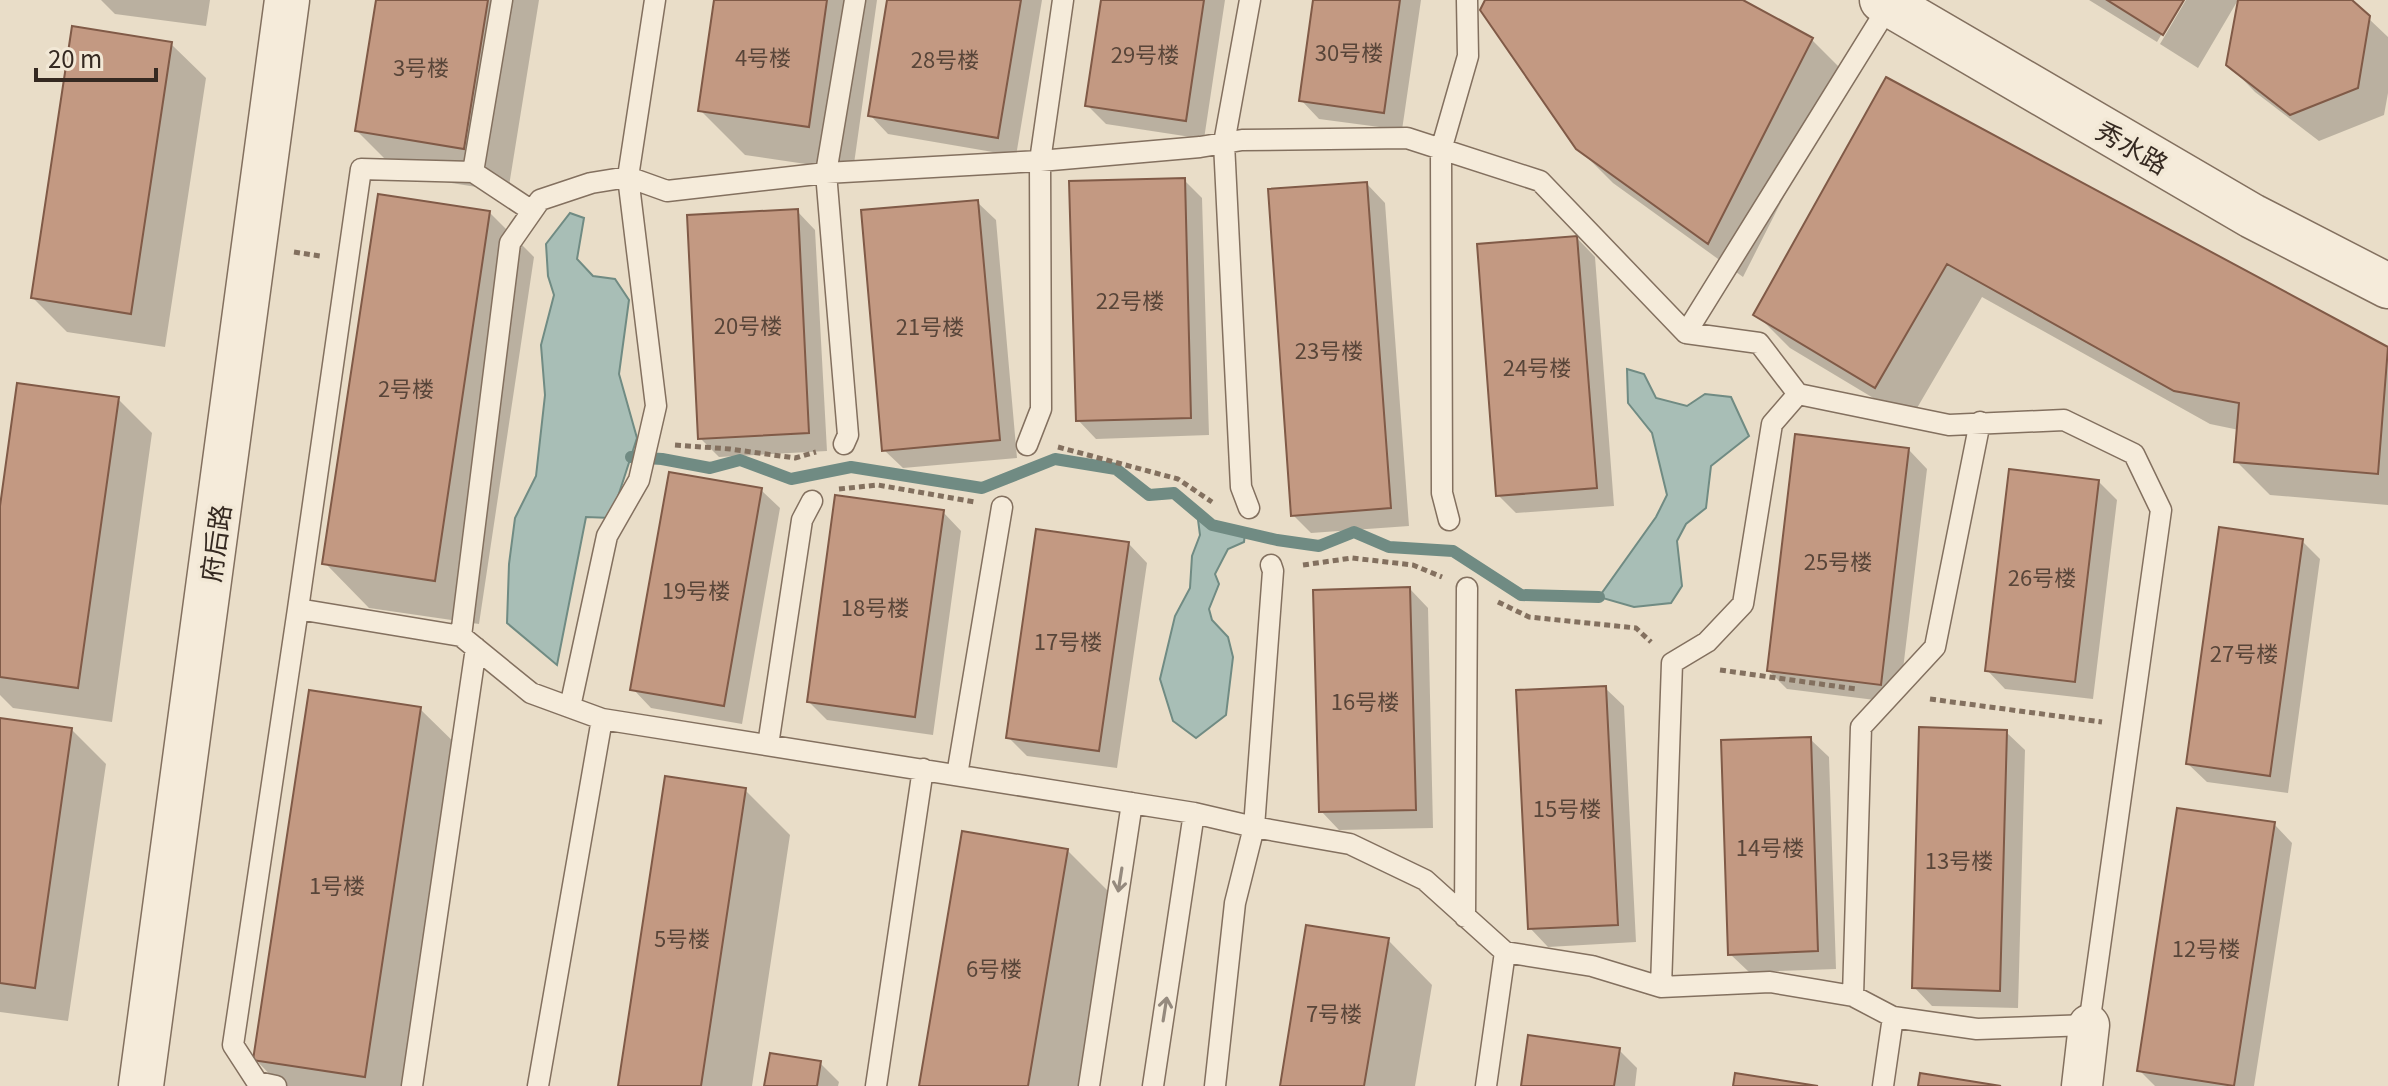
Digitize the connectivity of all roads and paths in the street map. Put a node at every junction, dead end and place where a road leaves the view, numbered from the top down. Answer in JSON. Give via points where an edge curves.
{"nodes":[{"id":1,"x":287,"y":0,"type":"edge"},
{"id":2,"x":502,"y":0,"type":"edge"},
{"id":3,"x":655,"y":0,"type":"edge"},
{"id":4,"x":855,"y":0,"type":"edge"},
{"id":5,"x":1063,"y":0,"type":"edge"},
{"id":6,"x":1250,"y":0,"type":"edge"},
{"id":7,"x":1467,"y":0,"type":"edge"},
{"id":8,"x":1886,"y":2,"type":"edge"},
{"id":9,"x":1224,"y":143,"type":"junction"},
{"id":10,"x":1441,"y":150,"type":"junction"},
{"id":11,"x":1040,"y":161,"type":"junction"},
{"id":12,"x":473,"y":172,"type":"junction"},
{"id":13,"x":826,"y":173,"type":"junction"},
{"id":14,"x":628,"y":177,"type":"junction"},
{"id":15,"x":532,"y":211,"type":"junction"},
{"id":16,"x":254,"y":247,"type":"junction"},
{"id":17,"x":348,"y":260,"type":"junction"},
{"id":18,"x":2388,"y":286,"type":"edge"},
{"id":19,"x":1686,"y":333,"type":"junction"},
{"id":20,"x":1798,"y":394,"type":"junction"},
{"id":21,"x":1980,"y":422,"type":"junction"},
{"id":22,"x":650,"y":431,"type":"junction"},
{"id":23,"x":844,"y":444,"type":"joint"},
{"id":24,"x":1027,"y":445,"type":"joint"},
{"id":25,"x":812,"y":501,"type":"joint"},
{"id":26,"x":1002,"y":507,"type":"joint"},
{"id":27,"x":1249,"y":508,"type":"joint"},
{"id":28,"x":1449,"y":520,"type":"dead end"},
{"id":29,"x":1271,"y":565,"type":"joint"},
{"id":30,"x":1467,"y":588,"type":"junction"},
{"id":31,"x":298,"y":609,"type":"junction"},
{"id":32,"x":469,"y":642,"type":"junction"},
{"id":33,"x":1672,"y":663,"type":"junction"},
{"id":34,"x":570,"y":707,"type":"junction"},
{"id":35,"x":602,"y":719,"type":"junction"},
{"id":36,"x":768,"y":745,"type":"junction"},
{"id":37,"x":923,"y":769,"type":"junction"},
{"id":38,"x":957,"y":775,"type":"junction"},
{"id":39,"x":1132,"y":803,"type":"junction"},
{"id":40,"x":1194,"y":813,"type":"junction"},
{"id":41,"x":1254,"y":827,"type":"junction"},
{"id":42,"x":1465,"y":917,"type":"junction"},
{"id":43,"x":1505,"y":952,"type":"junction"},
{"id":44,"x":1661,"y":987,"type":"junction"},
{"id":45,"x":1853,"y":996,"type":"junction"},
{"id":46,"x":1893,"y":1017,"type":"junction"},
{"id":47,"x":2089,"y":1025,"type":"junction"},
{"id":48,"x":141,"y":1086,"type":"edge"},
{"id":49,"x":276,"y":1086,"type":"edge"},
{"id":50,"x":412,"y":1086,"type":"edge"},
{"id":51,"x":538,"y":1086,"type":"edge"},
{"id":52,"x":876,"y":1086,"type":"edge"},
{"id":53,"x":1089,"y":1086,"type":"edge"},
{"id":54,"x":1153,"y":1086,"type":"edge"},
{"id":55,"x":1215,"y":1086,"type":"edge"},
{"id":56,"x":1486,"y":1086,"type":"edge"},
{"id":57,"x":1883,"y":1086,"type":"edge"},
{"id":58,"x":2082,"y":1086,"type":"edge"}],
"edges":[{"from":1,"to":16,"type":"street","name":"府后路"},
{"from":2,"to":12,"type":"lane"},
{"from":3,"to":14,"type":"lane"},
{"from":4,"to":13,"type":"lane"},
{"from":5,"to":11,"type":"lane"},
{"from":6,"to":9,"type":"lane"},
{"from":7,"to":10,"type":"lane","via":[[1468,56]]},
{"from":8,"to":18,"type":"street","name":"秀水路","via":[[2252,216]]},
{"from":8,"to":19,"type":"lane"},
{"from":9,"to":10,"type":"lane","via":[[1407,138]]},
{"from":9,"to":11,"type":"lane"},
{"from":9,"to":27,"type":"lane","via":[[1241,487]]},
{"from":10,"to":19,"type":"lane","via":[[1540,181]]},
{"from":10,"to":28,"type":"lane","via":[[1442,493]]},
{"from":11,"to":13,"type":"lane"},
{"from":11,"to":24,"type":"lane","via":[[1041,409]]},
{"from":12,"to":15,"type":"lane"},
{"from":12,"to":17,"type":"lane","via":[[361,169]]},
{"from":13,"to":14,"type":"lane","via":[[667,191]]},
{"from":13,"to":23,"type":"lane","via":[[848,435]]},
{"from":14,"to":15,"type":"lane","via":[[540,200]]},
{"from":14,"to":22,"type":"lane","via":[[656,406]]},
{"from":15,"to":32,"type":"lane","via":[[510,243]]},
{"from":16,"to":17,"type":"path"},
{"from":16,"to":48,"type":"street","name":"府后路"},
{"from":17,"to":31,"type":"lane"},
{"from":19,"to":20,"type":"lane","via":[[1759,343]]},
{"from":20,"to":21,"type":"lane","via":[[1949,425]]},
{"from":20,"to":33,"type":"lane","via":[[1772,424],[1743,604],[1707,642]]},
{"from":21,"to":45,"type":"lane","via":[[1935,647],[1861,727]]},
{"from":21,"to":47,"type":"lane","via":[[2064,420],[2134,454],[2161,510]]},
{"from":22,"to":23,"type":"path","via":[[674,445],[795,458]]},
{"from":22,"to":34,"type":"lane","via":[[639,480],[607,536]]},
{"from":24,"to":27,"type":"path","via":[[1069,448],[1178,479],[1217,505]]},
{"from":25,"to":26,"type":"path","via":[[845,487],[878,485]]},
{"from":25,"to":36,"type":"lane","via":[[802,520]]},
{"from":26,"to":38,"type":"lane"},
{"from":29,"to":30,"type":"path","via":[[1352,558],[1413,565]]},
{"from":29,"to":41,"type":"lane"},
{"from":30,"to":33,"type":"path","via":[[1529,617],[1636,628]]},
{"from":30,"to":42,"type":"lane"},
{"from":31,"to":32,"type":"lane"},
{"from":31,"to":49,"type":"lane","via":[[233,1045],[257,1082]]},
{"from":32,"to":34,"type":"lane","via":[[531,693]]},
{"from":32,"to":50,"type":"lane"},
{"from":33,"to":44,"type":"lane"},
{"from":34,"to":35,"type":"lane"},
{"from":35,"to":36,"type":"lane"},
{"from":35,"to":51,"type":"lane"},
{"from":36,"to":37,"type":"lane"},
{"from":37,"to":38,"type":"lane"},
{"from":37,"to":52,"type":"lane"},
{"from":38,"to":39,"type":"lane"},
{"from":39,"to":40,"type":"lane"},
{"from":39,"to":53,"type":"lane","one_way":true},
{"from":40,"to":41,"type":"lane"},
{"from":54,"to":40,"type":"lane","one_way":true},
{"from":41,"to":42,"type":"lane","via":[[1350,844],[1425,880]]},
{"from":41,"to":55,"type":"lane","via":[[1235,903]]},
{"from":42,"to":43,"type":"lane"},
{"from":43,"to":44,"type":"lane","via":[[1592,966]]},
{"from":43,"to":56,"type":"lane"},
{"from":44,"to":45,"type":"lane","via":[[1770,982]]},
{"from":45,"to":46,"type":"lane"},
{"from":46,"to":47,"type":"lane","via":[[1977,1029]]},
{"from":46,"to":57,"type":"lane"},
{"from":47,"to":58,"type":"street"}]}
